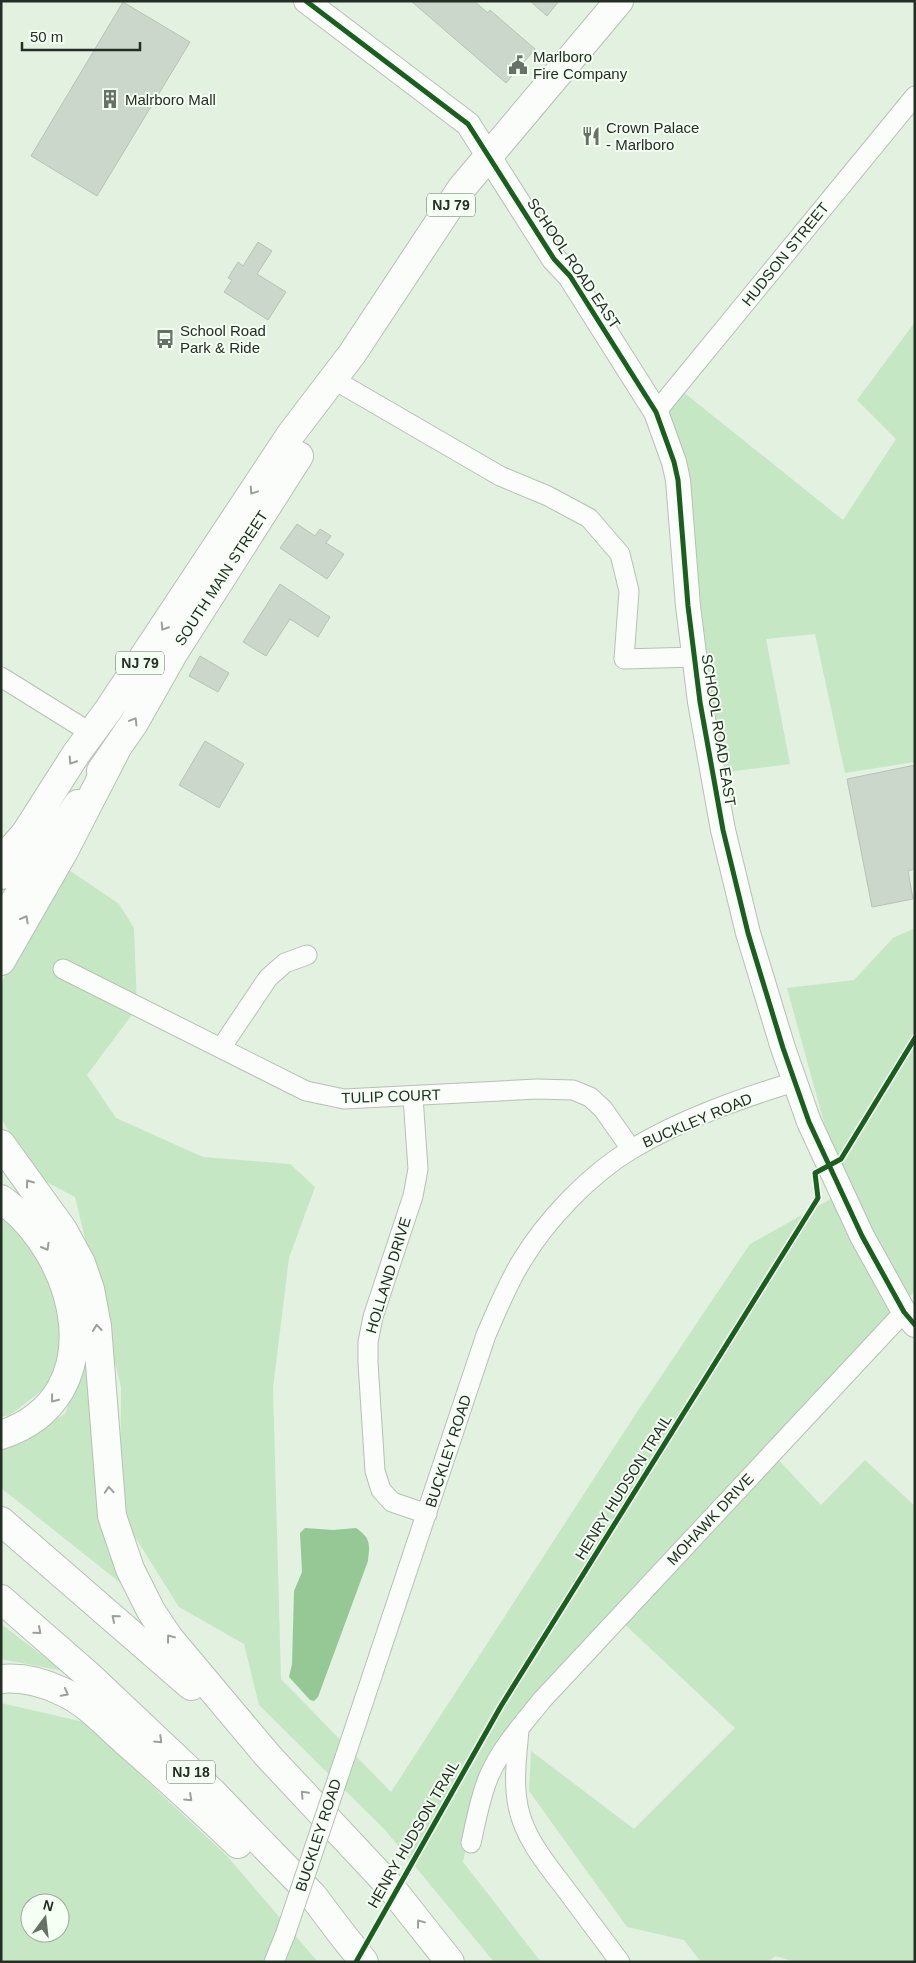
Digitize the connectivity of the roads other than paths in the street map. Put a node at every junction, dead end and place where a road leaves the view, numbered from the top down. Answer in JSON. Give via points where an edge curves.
{"nodes":[{"id":1,"x":306,"y":1,"type":"edge"},
{"id":2,"x":619,"y":1,"type":"edge"},
{"id":3,"x":915,"y":96,"type":"edge"},
{"id":4,"x":488,"y":156,"type":"junction"},
{"id":5,"x":352,"y":354,"type":"junction"},
{"id":6,"x":338,"y":382,"type":"junction"},
{"id":7,"x":656,"y":412,"type":"junction"},
{"id":8,"x":695,"y":657,"type":"junction"},
{"id":9,"x":1,"y":677,"type":"edge"},
{"id":10,"x":91,"y":733,"type":"junction"},
{"id":11,"x":115,"y":752,"type":"junction"},
{"id":12,"x":24,"y":834,"type":"junction"},
{"id":13,"x":1,"y":861,"type":"edge"},
{"id":14,"x":1,"y":875,"type":"edge"},
{"id":15,"x":1,"y":923,"type":"edge"},
{"id":16,"x":307,"y":955,"type":"dead end"},
{"id":17,"x":1,"y":962,"type":"edge"},
{"id":18,"x":63,"y":969,"type":"dead end"},
{"id":19,"x":221,"y":1048,"type":"junction"},
{"id":20,"x":794,"y":1082,"type":"junction"},
{"id":21,"x":413,"y":1097,"type":"junction"},
{"id":22,"x":1,"y":1144,"type":"edge"},
{"id":23,"x":631,"y":1149,"type":"junction"},
{"id":24,"x":1,"y":1199,"type":"edge"},
{"id":25,"x":910,"y":1318,"type":"edge"},
{"id":26,"x":1,"y":1435,"type":"edge"},
{"id":27,"x":427,"y":1514,"type":"junction"},
{"id":28,"x":1,"y":1521,"type":"edge"},
{"id":29,"x":1,"y":1599,"type":"edge"},
{"id":30,"x":1,"y":1678,"type":"edge"},
{"id":31,"x":519,"y":1728,"type":"junction"},
{"id":32,"x":268,"y":1756,"type":"junction"},
{"id":33,"x":471,"y":1843,"type":"dead end"},
{"id":34,"x":341,"y":1933,"type":"junction"},
{"id":35,"x":274,"y":1962,"type":"edge"},
{"id":36,"x":364,"y":1962,"type":"edge"},
{"id":37,"x":450,"y":1962,"type":"edge"},
{"id":38,"x":620,"y":1962,"type":"edge"}],
"edges":[{"from":1,"to":4,"type":"street","name":"SCHOOL ROAD EAST","via":[[468,124]]},
{"from":2,"to":4,"type":"main road","number":"NJ 79"},
{"from":3,"to":7,"type":"street","name":"HUDSON STREET"},
{"from":4,"to":5,"type":"main road","name":"SOUTH MAIN STREET","number":"NJ 79","via":[[461,189]]},
{"from":4,"to":7,"type":"street","name":"SCHOOL ROAD EAST","via":[[554,259],[570,276]]},
{"from":5,"to":6,"type":"main road","name":"SOUTH MAIN STREET","number":"NJ 79"},
{"from":5,"to":10,"type":"main road","name":"SOUTH MAIN STREET","number":"NJ 79","one_way":true,"via":[[291,434]]},
{"from":6,"to":8,"type":"street","via":[[500,476],[589,518],[620,554],[629,591],[624,658]]},
{"from":11,"to":6,"type":"main road","name":"SOUTH MAIN STREET","number":"NJ 79","one_way":true,"via":[[173,654],[306,445]]},
{"from":7,"to":8,"type":"street","name":"SCHOOL ROAD EAST","via":[[678,480]]},
{"from":8,"to":20,"type":"street","name":"SCHOOL ROAD EAST","via":[[700,702],[740,904]]},
{"from":9,"to":10,"type":"street"},
{"from":10,"to":12,"type":"main road","name":"SOUTH MAIN STREET","number":"NJ 79","one_way":true},
{"from":11,"to":15,"type":"main road","name":"SOUTH MAIN STREET","number":"NJ 79","via":[[50,844]]},
{"from":17,"to":11,"type":"main road","one_way":true},
{"from":12,"to":13,"type":"main road"},
{"from":12,"to":14,"type":"main road","name":"SOUTH MAIN STREET","number":"NJ 79"},
{"from":16,"to":19,"type":"street","via":[[284,964],[268,978]]},
{"from":18,"to":19,"type":"street","name":"TULIP COURT"},
{"from":19,"to":21,"type":"street","name":"TULIP COURT","via":[[306,1091],[326,1097]]},
{"from":20,"to":23,"type":"street","name":"BUCKLEY ROAD","via":[[717,1109]]},
{"from":20,"to":25,"type":"street","name":"SCHOOL ROAD EAST","via":[[808,1122],[862,1236]]},
{"from":21,"to":23,"type":"street","name":"TULIP COURT","via":[[537,1089],[573,1090],[590,1097],[604,1109]]},
{"from":21,"to":27,"type":"street","name":"HOLLAND DRIVE","via":[[418,1169],[373,1317],[368,1363],[375,1472],[381,1490],[392,1502]]},
{"from":32,"to":22,"type":"main road","one_way":true,"via":[[169,1638],[130,1570],[110,1506],[97,1326],[90,1289],[67,1236]]},
{"from":23,"to":27,"type":"street","name":"BUCKLEY ROAD","via":[[569,1200],[521,1262],[503,1294],[486,1335]]},
{"from":24,"to":26,"type":"main road","one_way":true,"via":[[27,1221],[55,1262],[72,1310],[74,1332],[70,1368],[53,1402],[30,1422]]},
{"from":25,"to":31,"type":"street","name":"MOHAWK DRIVE","via":[[633,1601]]},
{"from":27,"to":35,"type":"street","name":"BUCKLEY ROAD","bridge":true},
{"from":32,"to":28,"type":"main road","one_way":true},
{"from":29,"to":34,"type":"main road","number":"NJ 18","one_way":true,"via":[[87,1674],[213,1793],[313,1896]]},
{"from":30,"to":34,"type":"main road","one_way":true,"via":[[40,1683],[62,1691],[89,1709],[187,1796],[308,1913]]},
{"from":31,"to":33,"type":"street","name":"MOHAWK DRIVE","via":[[489,1777]]},
{"from":31,"to":38,"type":"street","via":[[517,1804],[527,1830]]},
{"from":37,"to":32,"type":"main road","one_way":true,"via":[[389,1885]]},
{"from":34,"to":36,"type":"main road","number":"NJ 18"}]}
